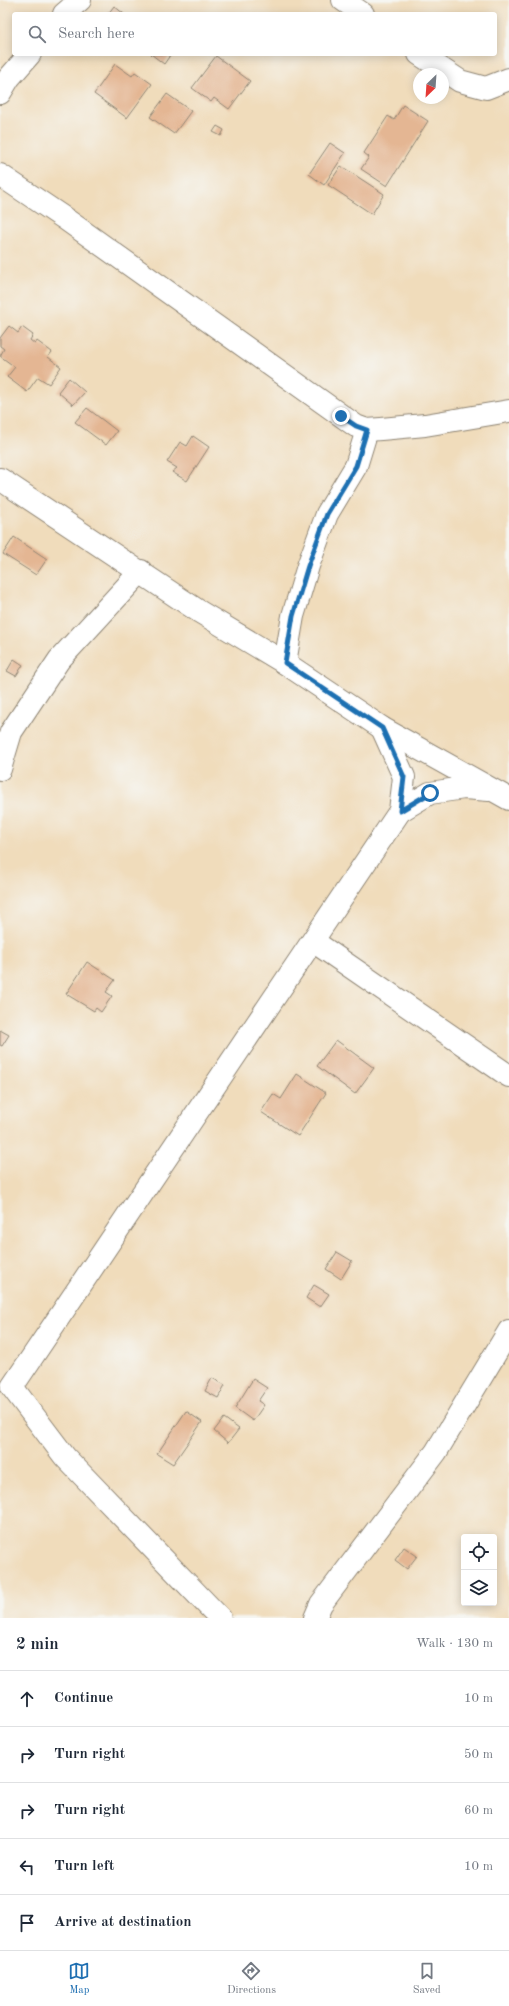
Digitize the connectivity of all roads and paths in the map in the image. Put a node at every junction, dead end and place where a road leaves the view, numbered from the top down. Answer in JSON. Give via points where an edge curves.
{"nodes":[{"id":1,"x":80,"y":0,"type":"edge"},
{"id":2,"x":343,"y":0,"type":"edge"},
{"id":3,"x":66,"y":12,"type":"edge"},
{"id":4,"x":360,"y":12,"type":"edge"},
{"id":5,"x":28,"y":56,"type":"edge"},
{"id":6,"x":422,"y":56,"type":"edge"},
{"id":7,"x":509,"y":79,"type":"edge"},
{"id":8,"x":0,"y":93,"type":"edge"},
{"id":9,"x":0,"y":175,"type":"edge"},
{"id":10,"x":509,"y":410,"type":"edge"},
{"id":11,"x":367,"y":430,"type":"junction"},
{"id":12,"x":0,"y":479,"type":"edge"},
{"id":13,"x":141,"y":571,"type":"junction"},
{"id":14,"x":285,"y":663,"type":"junction"},
{"id":15,"x":6,"y":728,"type":"edge"},
{"id":16,"x":382,"y":728,"type":"junction"},
{"id":17,"x":0,"y":769,"type":"edge"},
{"id":18,"x":502,"y":795,"type":"edge"},
{"id":19,"x":400,"y":811,"type":"junction"},
{"id":20,"x":313,"y":941,"type":"junction"},
{"id":21,"x":509,"y":1076,"type":"edge"},
{"id":22,"x":509,"y":1331,"type":"edge"},
{"id":23,"x":220,"y":1618,"type":"edge"},
{"id":24,"x":315,"y":1618,"type":"edge"}],
"edges":[{"from":1,"to":3,"type":"street"},
{"from":2,"to":4,"type":"street"},
{"from":5,"to":8,"type":"street"},
{"from":6,"to":7,"type":"street","via":[[460,81],[473,85],[486,88]]},
{"from":9,"to":11,"type":"street","via":[[341,416]]},
{"from":10,"to":11,"type":"street","via":[[425,425]]},
{"from":11,"to":14,"type":"street","via":[[356,466],[327,514],[311,558],[293,616]]},
{"from":12,"to":13,"type":"street"},
{"from":13,"to":14,"type":"street","via":[[200,612]]},
{"from":13,"to":15,"type":"street","via":[[59,660]]},
{"from":14,"to":16,"type":"street"},
{"from":15,"to":17,"type":"street"},
{"from":16,"to":18,"type":"street"},
{"from":16,"to":19,"type":"street","via":[[404,777]]},
{"from":18,"to":19,"type":"street","via":[[464,788],[430,793]]},
{"from":19,"to":20,"type":"street"},
{"from":20,"to":21,"type":"street"},
{"from":20,"to":23,"type":"street","via":[[12,1387],[65,1457]]},
{"from":22,"to":24,"type":"street","via":[[436,1452],[321,1604]]}]}
